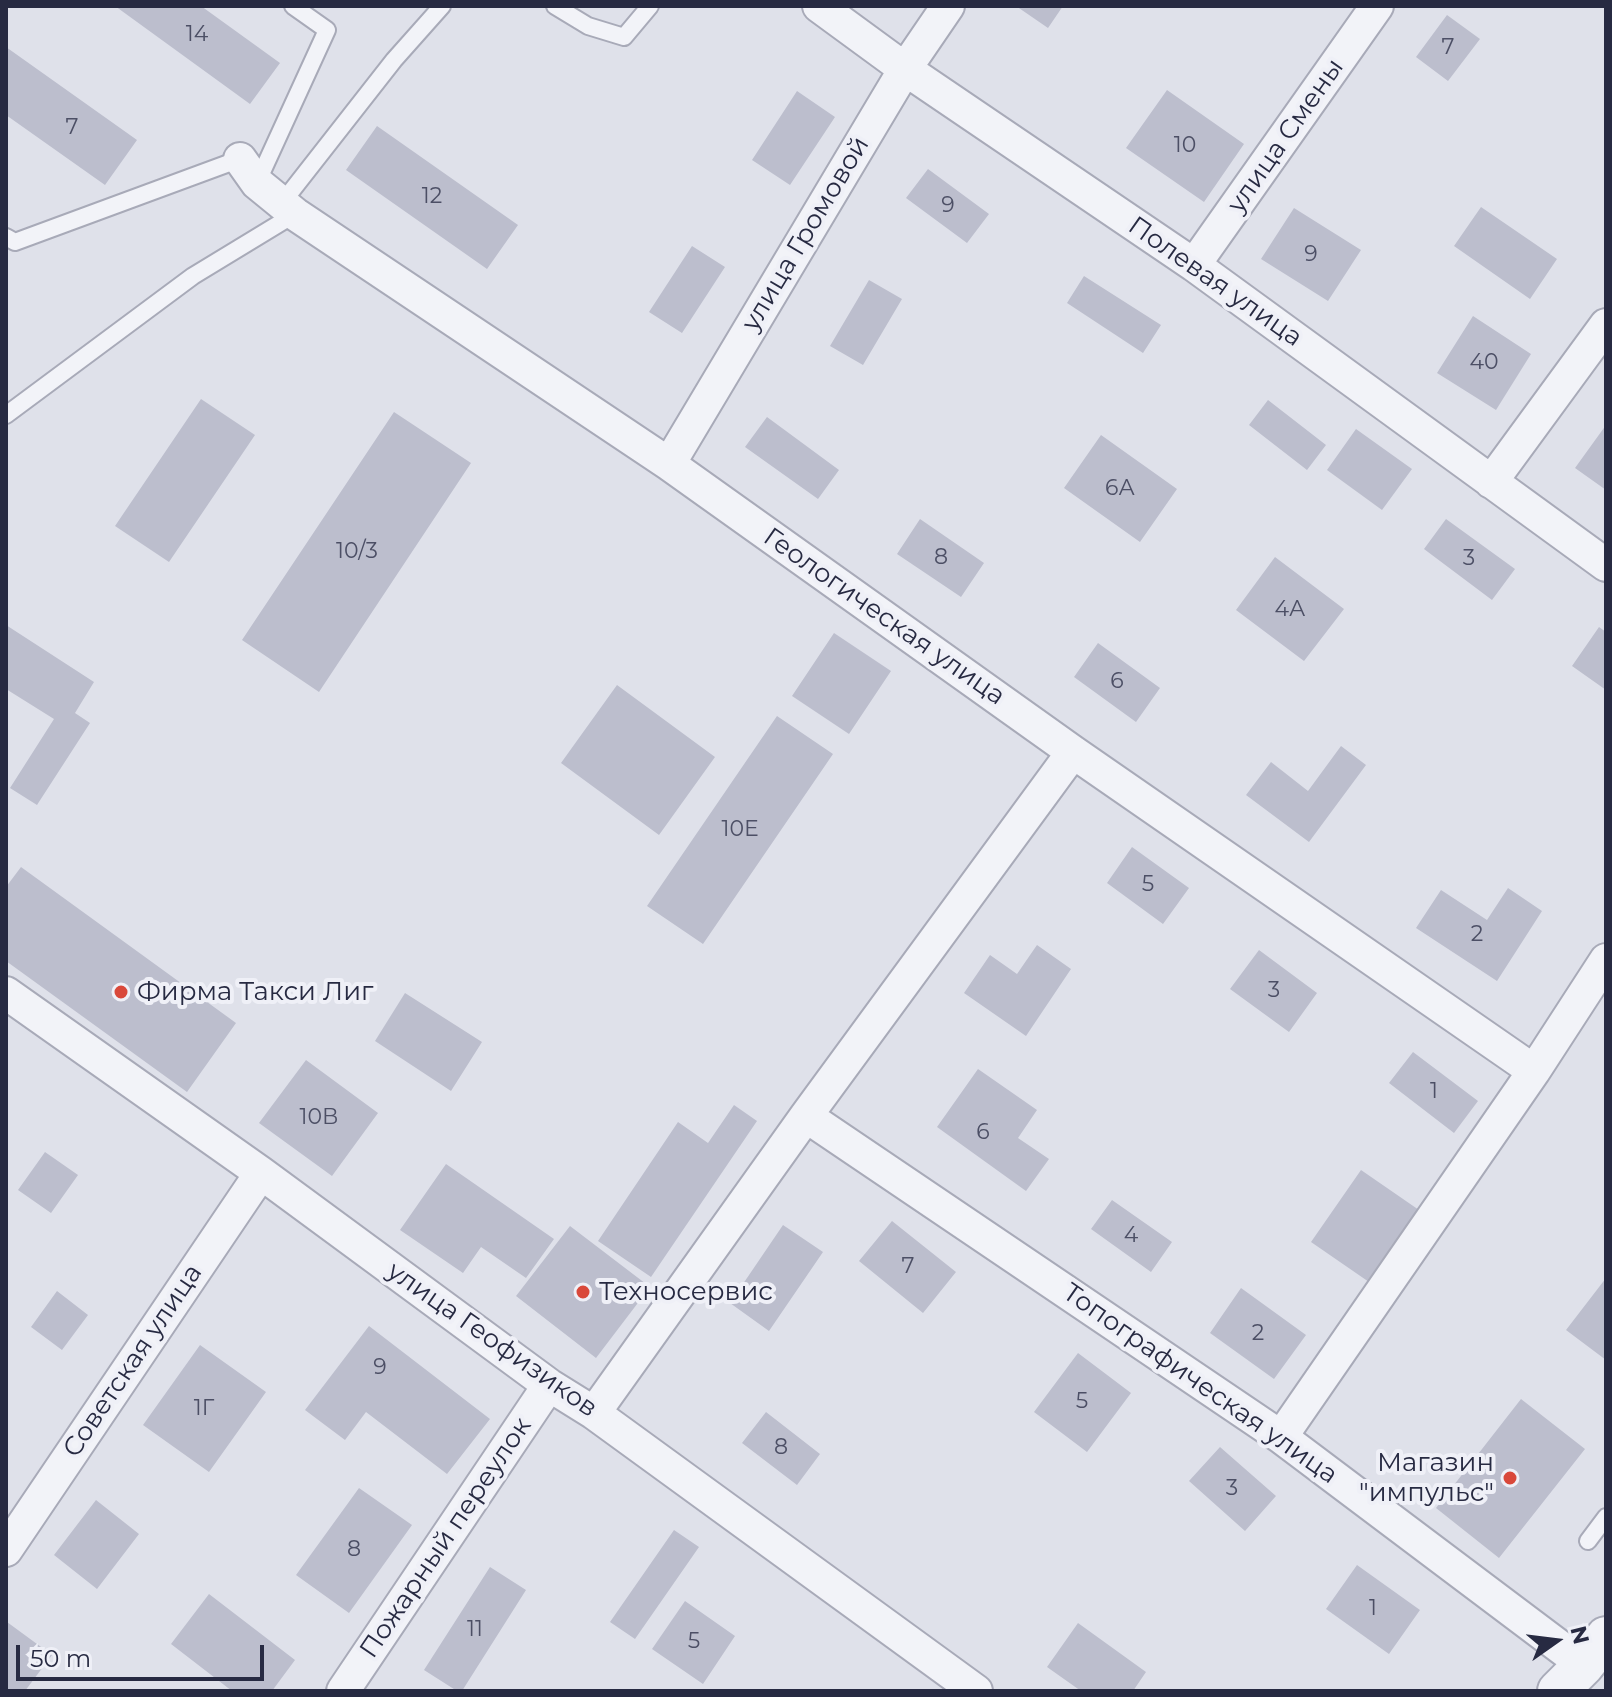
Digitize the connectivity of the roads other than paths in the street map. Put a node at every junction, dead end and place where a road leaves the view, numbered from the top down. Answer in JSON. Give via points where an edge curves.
{"nodes":[{"id":1,"x":293,"y":6,"type":"edge"},
{"id":2,"x":442,"y":6,"type":"edge"},
{"id":3,"x":555,"y":6,"type":"edge"},
{"id":4,"x":650,"y":6,"type":"edge"},
{"id":5,"x":819,"y":6,"type":"edge"},
{"id":6,"x":948,"y":6,"type":"edge"},
{"id":7,"x":1377,"y":6,"type":"edge"},
{"id":8,"x":905,"y":69,"type":"junction"},
{"id":9,"x":269,"y":190,"type":"junction"},
{"id":10,"x":6,"y":237,"type":"edge"},
{"id":11,"x":1194,"y":265,"type":"junction"},
{"id":12,"x":1606,"y":325,"type":"edge"},
{"id":13,"x":6,"y":415,"type":"edge"},
{"id":14,"x":669,"y":464,"type":"junction"},
{"id":15,"x":1491,"y":482,"type":"junction"},
{"id":16,"x":1606,"y":565,"type":"edge"},
{"id":17,"x":1073,"y":752,"type":"junction"},
{"id":18,"x":1606,"y":960,"type":"edge"},
{"id":19,"x":6,"y":993,"type":"edge"},
{"id":20,"x":1534,"y":1071,"type":"junction"},
{"id":21,"x":806,"y":1116,"type":"junction"},
{"id":22,"x":261,"y":1173,"type":"junction"},
{"id":23,"x":549,"y":1385,"type":"junction"},
{"id":24,"x":594,"y":1413,"type":"junction"},
{"id":25,"x":1281,"y":1437,"type":"junction"},
{"id":26,"x":1606,"y":1517,"type":"edge"},
{"id":27,"x":1588,"y":1541,"type":"dead end"},
{"id":28,"x":6,"y":1550,"type":"edge"},
{"id":29,"x":1583,"y":1664,"type":"edge"},
{"id":30,"x":343,"y":1691,"type":"edge"},
{"id":31,"x":976,"y":1691,"type":"edge"}],
"edges":[{"from":1,"to":9,"type":"lane","via":[[327,30]]},
{"from":2,"to":9,"type":"lane"},
{"from":3,"to":4,"type":"lane","via":[[588,26],[624,37]]},
{"from":5,"to":8,"type":"street","name":"Полевая улица"},
{"from":6,"to":8,"type":"street","name":"улица Громовой"},
{"from":7,"to":11,"type":"street","name":"улица Смены"},
{"from":8,"to":11,"type":"street","name":"Полевая улица"},
{"from":8,"to":14,"type":"street","name":"улица Громовой"},
{"from":9,"to":10,"type":"lane","via":[[15,242]]},
{"from":9,"to":13,"type":"lane","via":[[193,276]]},
{"from":9,"to":14,"type":"street","name":"Геологическая улица"},
{"from":11,"to":15,"type":"street","name":"Полевая улица"},
{"from":12,"to":15,"type":"street"},
{"from":14,"to":17,"type":"street","name":"Геологическая улица"},
{"from":15,"to":16,"type":"street","name":"Полевая улица"},
{"from":17,"to":20,"type":"street","name":"Геологическая улица"},
{"from":17,"to":21,"type":"street"},
{"from":18,"to":20,"type":"street"},
{"from":19,"to":22,"type":"street","name":"улица Геофизиков"},
{"from":20,"to":25,"type":"street"},
{"from":21,"to":24,"type":"street"},
{"from":21,"to":25,"type":"street","name":"Топографическая улица"},
{"from":22,"to":23,"type":"street","name":"улица Геофизиков"},
{"from":22,"to":28,"type":"street","name":"Советская улица"},
{"from":23,"to":24,"type":"street","name":"улица Геофизиков"},
{"from":23,"to":30,"type":"street","name":"Пожарный переулок"},
{"from":24,"to":31,"type":"street","name":"улица Геофизиков"},
{"from":25,"to":29,"type":"street","name":"Топографическая улица"},
{"from":26,"to":27,"type":"lane"}]}
